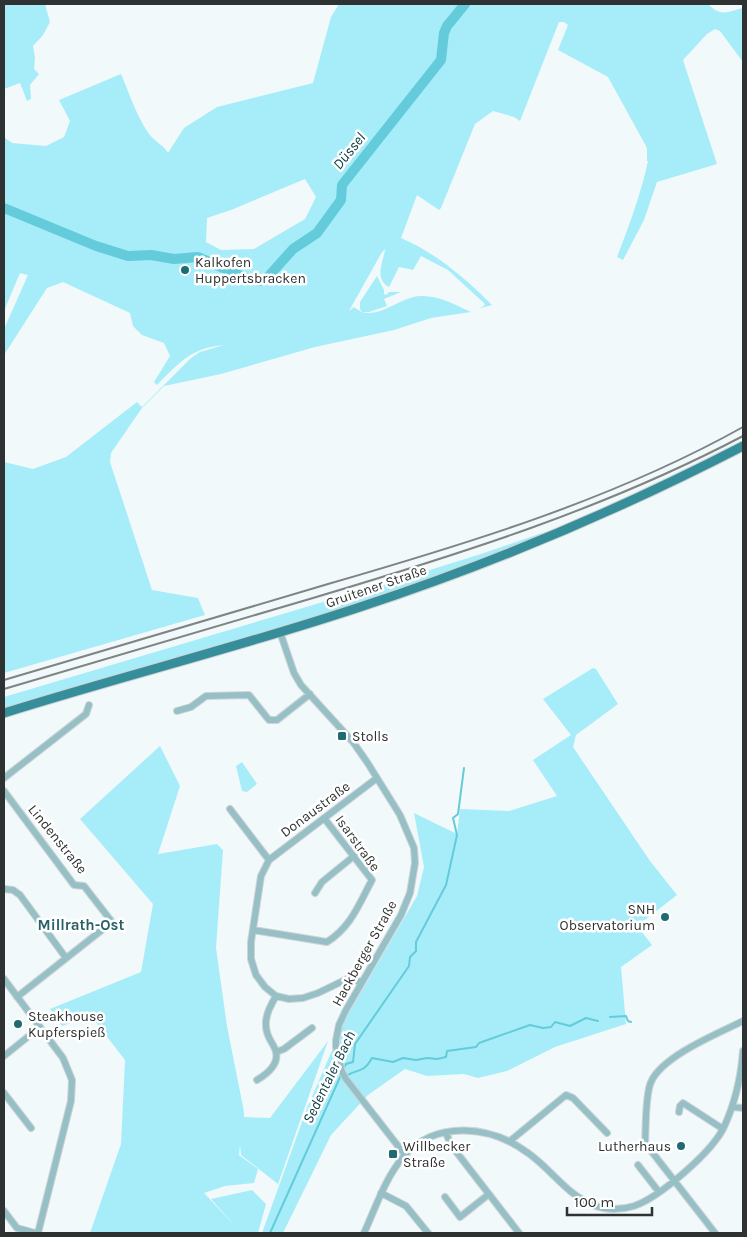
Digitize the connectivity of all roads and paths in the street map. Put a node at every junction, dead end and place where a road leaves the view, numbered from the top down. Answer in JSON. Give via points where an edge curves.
{"nodes":[{"id":1,"x":743,"y":446,"type":"edge"},
{"id":2,"x":280,"y":632,"type":"junction"},
{"id":3,"x":310,"y":694,"type":"junction"},
{"id":4,"x":89,"y":705,"type":"dead end"},
{"id":5,"x":177,"y":711,"type":"dead end"},
{"id":6,"x":4,"y":713,"type":"edge"},
{"id":7,"x":4,"y":778,"type":"edge"},
{"id":8,"x":377,"y":778,"type":"junction"},
{"id":9,"x":4,"y":791,"type":"edge"},
{"id":10,"x":230,"y":809,"type":"dead end"},
{"id":11,"x":324,"y":818,"type":"junction"},
{"id":12,"x":354,"y":856,"type":"junction"},
{"id":13,"x":269,"y":860,"type":"junction"},
{"id":14,"x":4,"y":889,"type":"edge"},
{"id":15,"x":315,"y":893,"type":"dead end"},
{"id":16,"x":253,"y":930,"type":"junction"},
{"id":17,"x":66,"y":958,"type":"junction"},
{"id":18,"x":4,"y":979,"type":"edge"},
{"id":19,"x":362,"y":982,"type":"junction"},
{"id":20,"x":276,"y":996,"type":"junction"},
{"id":21,"x":17,"y":997,"type":"junction"},
{"id":22,"x":742,"y":1022,"type":"edge"},
{"id":23,"x":40,"y":1027,"type":"junction"},
{"id":24,"x":312,"y":1028,"type":"dead end"},
{"id":25,"x":743,"y":1031,"type":"edge"},
{"id":26,"x":743,"y":1050,"type":"edge"},
{"id":27,"x":276,"y":1052,"type":"junction"},
{"id":28,"x":4,"y":1056,"type":"edge"},
{"id":29,"x":257,"y":1080,"type":"dead end"},
{"id":30,"x":4,"y":1093,"type":"edge"},
{"id":31,"x":733,"y":1107,"type":"junction"},
{"id":32,"x":743,"y":1108,"type":"edge"},
{"id":33,"x":679,"y":1112,"type":"dead end"},
{"id":34,"x":31,"y":1128,"type":"dead end"},
{"id":35,"x":723,"y":1129,"type":"junction"},
{"id":36,"x":446,"y":1133,"type":"junction"},
{"id":37,"x":607,"y":1133,"type":"dead end"},
{"id":38,"x":510,"y":1141,"type":"junction"},
{"id":39,"x":405,"y":1155,"type":"junction"},
{"id":40,"x":638,"y":1164,"type":"dead end"},
{"id":41,"x":674,"y":1181,"type":"junction"},
{"id":42,"x":659,"y":1192,"type":"junction"},
{"id":43,"x":381,"y":1193,"type":"junction"},
{"id":44,"x":489,"y":1194,"type":"junction"},
{"id":45,"x":445,"y":1197,"type":"dead end"},
{"id":46,"x":4,"y":1211,"type":"edge"},
{"id":47,"x":37,"y":1233,"type":"edge"},
{"id":48,"x":364,"y":1233,"type":"edge"},
{"id":49,"x":428,"y":1233,"type":"edge"},
{"id":50,"x":518,"y":1233,"type":"edge"},
{"id":51,"x":714,"y":1233,"type":"edge"}],
"edges":[{"from":1,"to":2,"type":"main road","name":"Gruitener Straße","via":[[556,534],[361,607]]},
{"from":2,"to":3,"type":"street","name":"Hackberger Straße","via":[[294,674]]},
{"from":2,"to":6,"type":"main road","name":"Gruitener Straße"},
{"from":3,"to":5,"type":"street","via":[[278,720],[268,720],[249,695],[206,696],[191,707]]},
{"from":3,"to":8,"type":"street","name":"Hackberger Straße","via":[[353,742]]},
{"from":4,"to":7,"type":"street","via":[[86,714]]},
{"from":8,"to":11,"type":"street","name":"Donaustraße"},
{"from":8,"to":19,"type":"street","name":"Hackberger Straße","via":[[406,828],[414,848],[415,863],[410,893],[401,915]]},
{"from":9,"to":17,"type":"street","name":"Lindenstraße","via":[[74,885],[84,886],[112,922]]},
{"from":10,"to":13,"type":"street"},
{"from":11,"to":12,"type":"street","name":"Isarstraße"},
{"from":11,"to":13,"type":"street","name":"Donaustraße"},
{"from":12,"to":15,"type":"street","via":[[322,882]]},
{"from":12,"to":16,"type":"street","name":"Isarstraße","via":[[372,880],[337,936],[327,942]]},
{"from":13,"to":16,"type":"street","via":[[261,876]]},
{"from":14,"to":17,"type":"street","via":[[14,890],[20,895]]},
{"from":16,"to":20,"type":"street","via":[[251,959],[256,975]]},
{"from":17,"to":21,"type":"street","name":"Lindenstraße"},
{"from":18,"to":21,"type":"street"},
{"from":19,"to":20,"type":"street","via":[[347,979],[303,998]]},
{"from":19,"to":39,"type":"street","name":"Hackberger Straße","via":[[339,1025],[336,1047],[339,1063],[346,1079]]},
{"from":20,"to":27,"type":"street","via":[[266,1024]]},
{"from":21,"to":23,"type":"street"},
{"from":22,"to":25,"type":"street"},
{"from":22,"to":41,"type":"street","via":[[685,1049],[650,1082],[646,1143]]},
{"from":23,"to":28,"type":"street"},
{"from":23,"to":47,"type":"street","via":[[63,1058],[72,1080],[71,1101]]},
{"from":24,"to":27,"type":"street"},
{"from":26,"to":31,"type":"street"},
{"from":27,"to":29,"type":"street","via":[[270,1071]]},
{"from":30,"to":34,"type":"street"},
{"from":31,"to":32,"type":"street"},
{"from":31,"to":35,"type":"street"},
{"from":33,"to":35,"type":"street","via":[[683,1103]]},
{"from":35,"to":41,"type":"street","via":[[709,1150]]},
{"from":36,"to":38,"type":"street","via":[[476,1130]]},
{"from":36,"to":39,"type":"street","via":[[422,1142]]},
{"from":36,"to":44,"type":"street","via":[[451,1145]]},
{"from":37,"to":38,"type":"street","via":[[573,1098],[566,1096]]},
{"from":38,"to":42,"type":"street","via":[[529,1153],[564,1186],[595,1205],[625,1208]]},
{"from":39,"to":43,"type":"street"},
{"from":40,"to":42,"type":"street"},
{"from":41,"to":42,"type":"street"},
{"from":41,"to":51,"type":"street"},
{"from":43,"to":48,"type":"street"},
{"from":43,"to":49,"type":"street","via":[[406,1206]]},
{"from":44,"to":45,"type":"street","via":[[460,1217]]},
{"from":44,"to":50,"type":"street"},
{"from":46,"to":47,"type":"street","via":[[17,1228]]}]}
